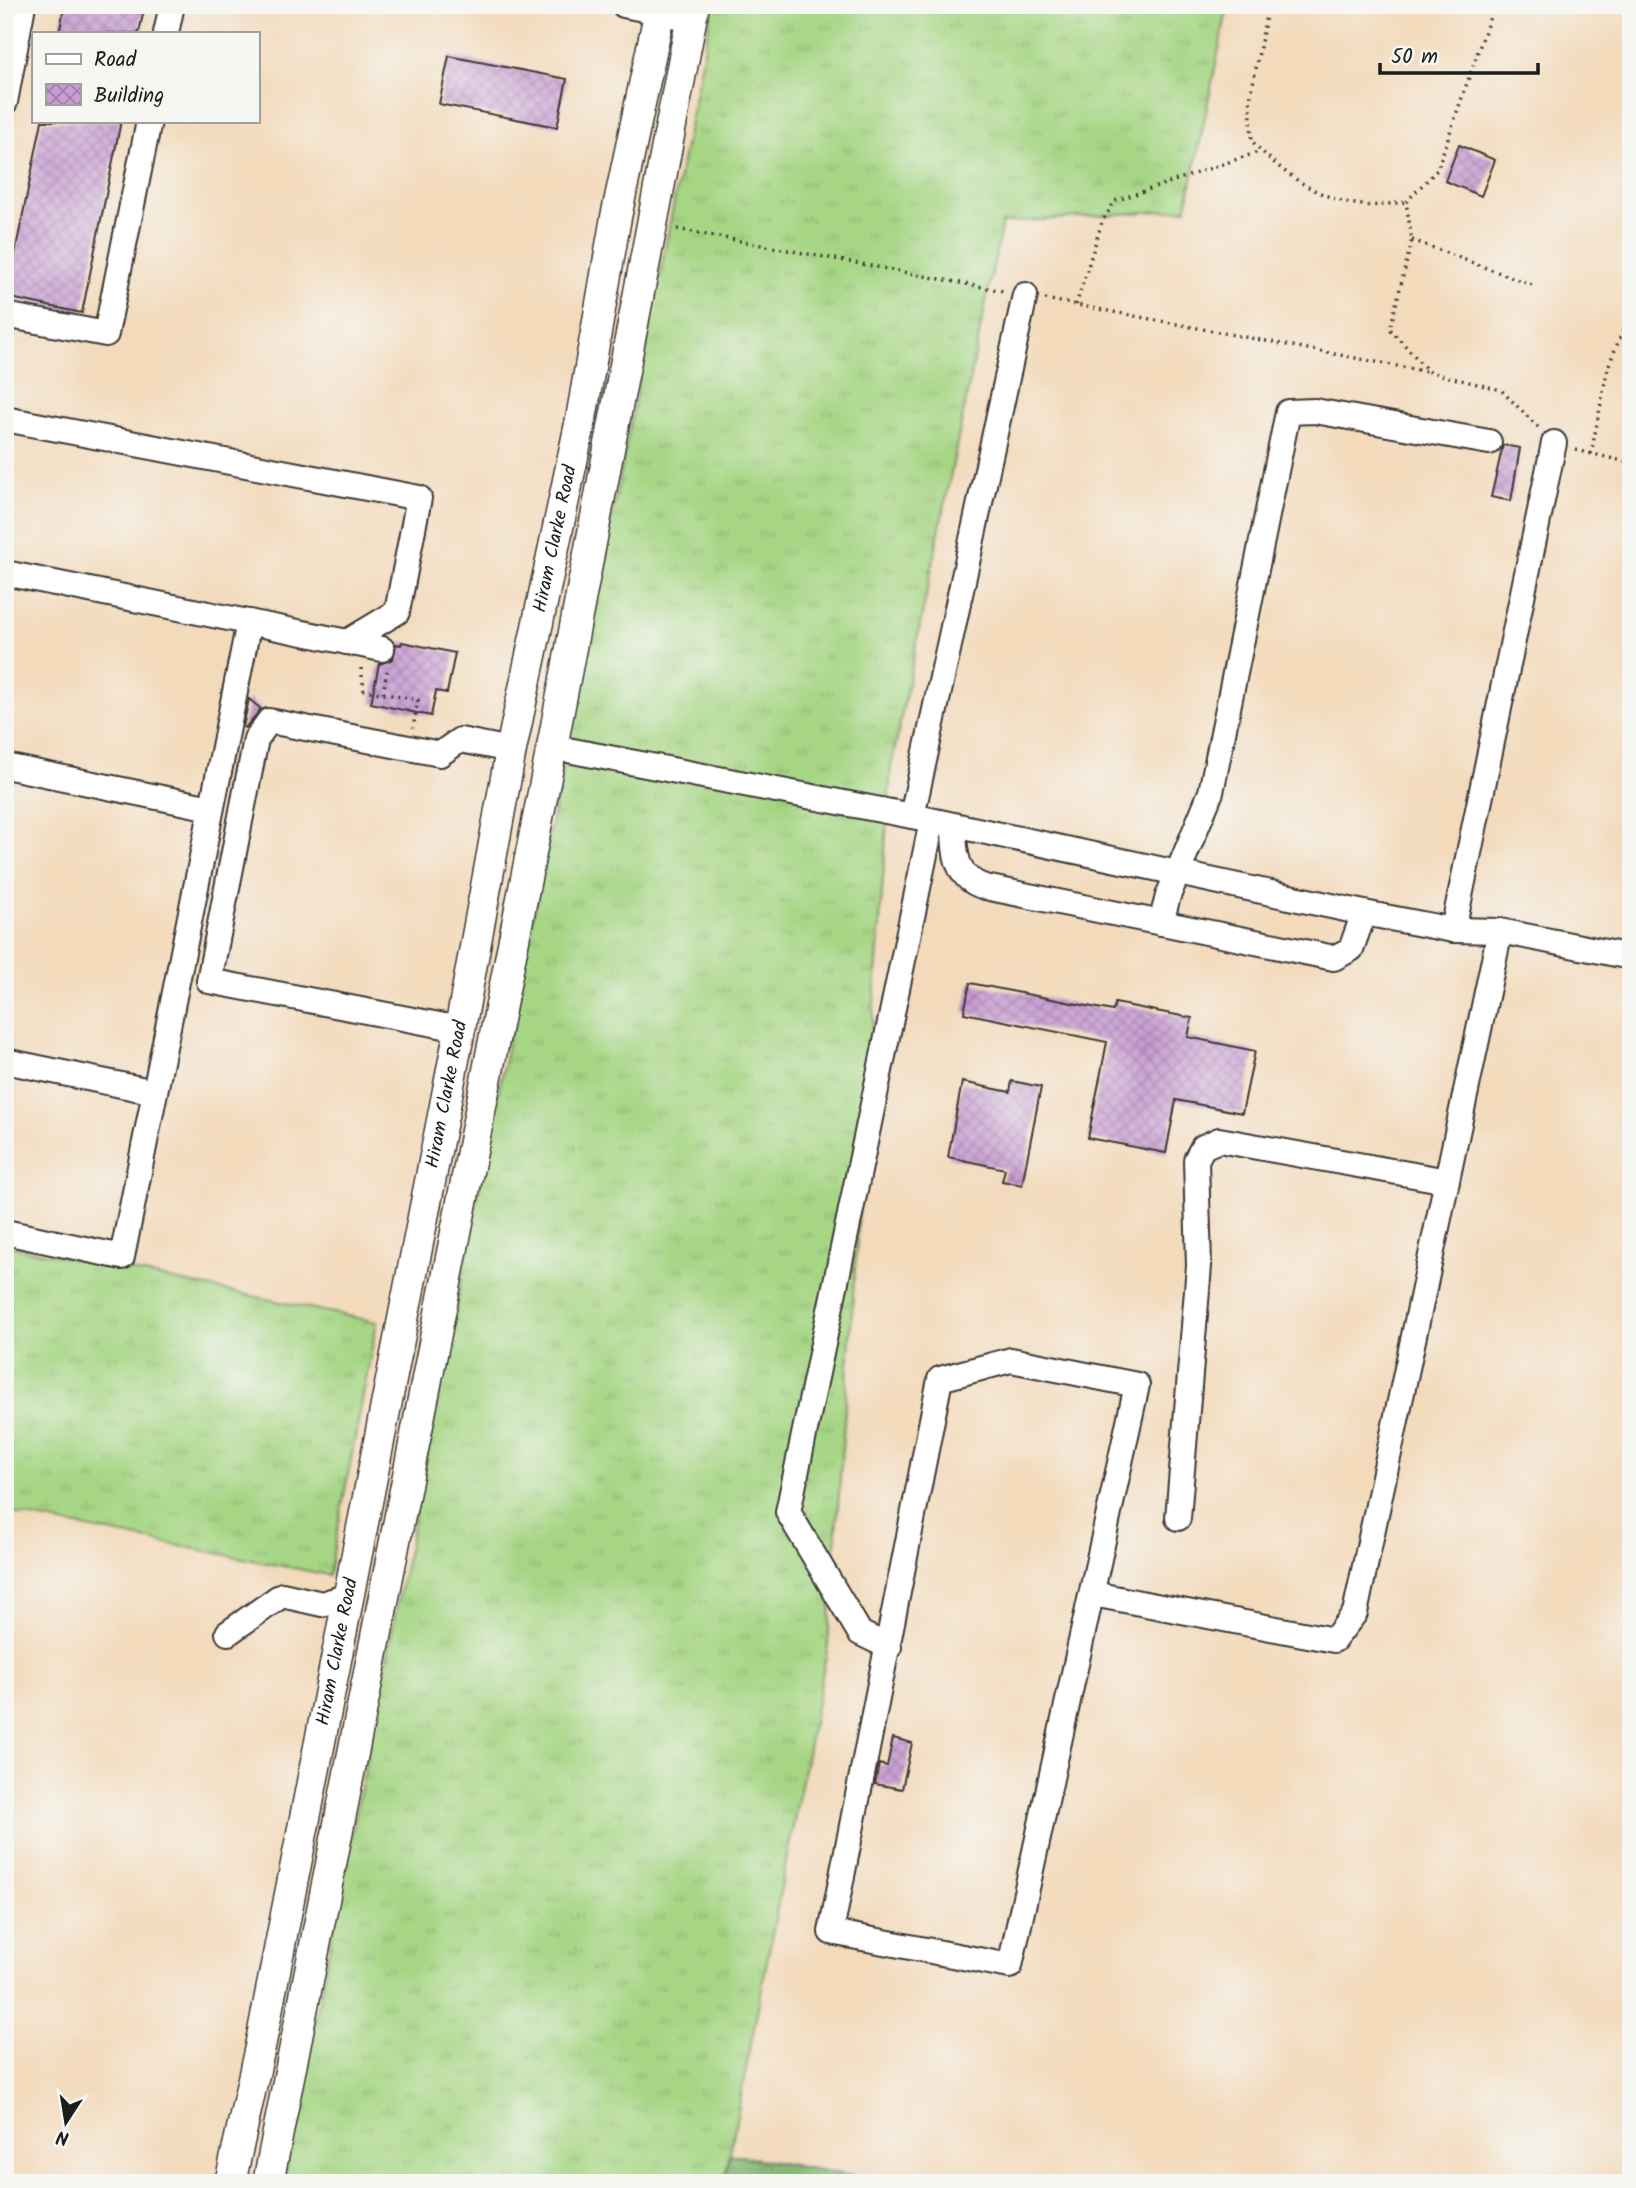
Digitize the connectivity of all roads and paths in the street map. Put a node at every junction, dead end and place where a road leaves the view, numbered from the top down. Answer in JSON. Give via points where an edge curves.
{"nodes":[{"id":1,"x":23,"y":5,"type":"edge"},
{"id":2,"x":172,"y":5,"type":"edge"},
{"id":3,"x":624,"y":5,"type":"edge"},
{"id":4,"x":1269,"y":5,"type":"edge"},
{"id":5,"x":1494,"y":5,"type":"edge"},
{"id":6,"x":660,"y":9,"type":"edge"},
{"id":7,"x":693,"y":12,"type":"edge"},
{"id":8,"x":166,"y":32,"type":"edge"},
{"id":9,"x":5,"y":102,"type":"edge"},
{"id":10,"x":149,"y":122,"type":"edge"},
{"id":11,"x":1261,"y":151,"type":"junction"},
{"id":12,"x":1406,"y":202,"type":"junction"},
{"id":13,"x":1412,"y":240,"type":"junction"},
{"id":14,"x":1532,"y":285,"type":"dead end"},
{"id":15,"x":1026,"y":295,"type":"dead end"},
{"id":16,"x":1076,"y":305,"type":"dead end"},
{"id":17,"x":1631,"y":311,"type":"edge"},
{"id":18,"x":5,"y":315,"type":"edge"},
{"id":19,"x":5,"y":419,"type":"edge"},
{"id":20,"x":581,"y":419,"type":"junction"},
{"id":21,"x":613,"y":424,"type":"junction"},
{"id":22,"x":1489,"y":442,"type":"dead end"},
{"id":23,"x":1554,"y":443,"type":"junction"},
{"id":24,"x":1591,"y":454,"type":"junction"},
{"id":25,"x":1631,"y":463,"type":"edge"},
{"id":26,"x":5,"y":573,"type":"edge"},
{"id":27,"x":248,"y":622,"type":"junction"},
{"id":28,"x":352,"y":643,"type":"junction"},
{"id":29,"x":382,"y":649,"type":"dead end"},
{"id":30,"x":409,"y":747,"type":"junction"},
{"id":31,"x":552,"y":747,"type":"junction"},
{"id":32,"x":511,"y":750,"type":"junction"},
{"id":33,"x":5,"y":766,"type":"edge"},
{"id":34,"x":211,"y":808,"type":"junction"},
{"id":35,"x":933,"y":821,"type":"junction"},
{"id":36,"x":1179,"y":874,"type":"junction"},
{"id":37,"x":1364,"y":913,"type":"junction"},
{"id":38,"x":1161,"y":923,"type":"junction"},
{"id":39,"x":1453,"y":930,"type":"junction"},
{"id":40,"x":1500,"y":931,"type":"junction"},
{"id":41,"x":1631,"y":957,"type":"edge"},
{"id":42,"x":460,"y":1029,"type":"junction"},
{"id":43,"x":496,"y":1031,"type":"junction"},
{"id":44,"x":5,"y":1061,"type":"edge"},
{"id":45,"x":155,"y":1092,"type":"junction"},
{"id":46,"x":1447,"y":1181,"type":"junction"},
{"id":47,"x":5,"y":1232,"type":"edge"},
{"id":48,"x":404,"y":1309,"type":"junction"},
{"id":49,"x":440,"y":1316,"type":"junction"},
{"id":50,"x":1178,"y":1518,"type":"dead end"},
{"id":51,"x":1093,"y":1594,"type":"junction"},
{"id":52,"x":348,"y":1595,"type":"junction"},
{"id":53,"x":383,"y":1603,"type":"junction"},
{"id":54,"x":228,"y":1633,"type":"dead end"},
{"id":55,"x":889,"y":1647,"type":"junction"},
{"id":56,"x":285,"y":1917,"type":"junction"},
{"id":57,"x":320,"y":1924,"type":"junction"},
{"id":58,"x":230,"y":2183,"type":"edge"},
{"id":59,"x":268,"y":2183,"type":"edge"}],
"edges":[{"from":1,"to":9,"type":"street"},
{"from":2,"to":8,"type":"street"},
{"from":3,"to":6,"type":"street"},
{"from":4,"to":11,"type":"path","via":[[1250,100],[1252,141]]},
{"from":5,"to":12,"type":"path","via":[[1437,170]]},
{"from":6,"to":7,"type":"street"},
{"from":6,"to":20,"type":"main road","name":"Hiram Clarke Road","via":[[616,217]]},
{"from":7,"to":21,"type":"main road","name":"Hiram Clarke Road"},
{"from":10,"to":18,"type":"street","via":[[106,334]]},
{"from":11,"to":12,"type":"path","via":[[1276,167],[1320,193],[1363,205]]},
{"from":11,"to":16,"type":"path","via":[[1115,201],[1102,222]]},
{"from":12,"to":13,"type":"path"},
{"from":13,"to":14,"type":"path"},
{"from":13,"to":23,"type":"path","via":[[1390,329],[1429,372],[1501,390]]},
{"from":15,"to":35,"type":"street"},
{"from":17,"to":24,"type":"path","via":[[1608,367]]},
{"from":19,"to":28,"type":"street","via":[[419,498],[397,612]]},
{"from":20,"to":21,"type":"main road"},
{"from":20,"to":32,"type":"main road","name":"Hiram Clarke Road"},
{"from":21,"to":31,"type":"main road","name":"Hiram Clarke Road"},
{"from":22,"to":36,"type":"street","via":[[1315,411],[1288,412],[1211,792]]},
{"from":23,"to":24,"type":"path"},
{"from":23,"to":39,"type":"street"},
{"from":24,"to":25,"type":"path"},
{"from":26,"to":27,"type":"street"},
{"from":27,"to":28,"type":"street"},
{"from":27,"to":34,"type":"street"},
{"from":28,"to":29,"type":"street"},
{"from":28,"to":30,"type":"path","via":[[364,690],[418,701]]},
{"from":30,"to":32,"type":"street","via":[[440,754],[460,740]]},
{"from":30,"to":42,"type":"street","via":[[270,720],[256,739],[209,981]]},
{"from":31,"to":32,"type":"main road"},
{"from":31,"to":35,"type":"street"},
{"from":31,"to":43,"type":"main road","name":"Hiram Clarke Road"},
{"from":32,"to":42,"type":"main road","name":"Hiram Clarke Road"},
{"from":33,"to":34,"type":"street"},
{"from":34,"to":45,"type":"street"},
{"from":35,"to":36,"type":"street"},
{"from":35,"to":38,"type":"street","via":[[954,846],[961,871],[972,883]]},
{"from":35,"to":55,"type":"street","via":[[788,1513],[860,1633]]},
{"from":36,"to":37,"type":"street"},
{"from":36,"to":38,"type":"street"},
{"from":37,"to":38,"type":"street","via":[[1351,949],[1334,958]]},
{"from":37,"to":39,"type":"street"},
{"from":39,"to":40,"type":"street"},
{"from":40,"to":41,"type":"street"},
{"from":40,"to":46,"type":"street"},
{"from":42,"to":43,"type":"main road"},
{"from":42,"to":48,"type":"main road","name":"Hiram Clarke Road"},
{"from":43,"to":49,"type":"main road","name":"Hiram Clarke Road"},
{"from":44,"to":45,"type":"street"},
{"from":45,"to":47,"type":"street","via":[[122,1257]]},
{"from":46,"to":50,"type":"street","via":[[1219,1140],[1203,1147],[1196,1160],[1199,1266]]},
{"from":46,"to":51,"type":"street","via":[[1355,1613],[1334,1640]]},
{"from":48,"to":49,"type":"main road"},
{"from":48,"to":52,"type":"main road","name":"Hiram Clarke Road"},
{"from":49,"to":53,"type":"main road","name":"Hiram Clarke Road"},
{"from":51,"to":55,"type":"street","via":[[1137,1385],[1011,1360],[940,1379]]},
{"from":51,"to":55,"type":"street","via":[[1010,1966],[831,1932]]},
{"from":52,"to":53,"type":"main road"},
{"from":52,"to":54,"type":"street","via":[[323,1604],[282,1595]]},
{"from":52,"to":56,"type":"main road","name":"Hiram Clarke Road"},
{"from":53,"to":57,"type":"main road","name":"Hiram Clarke Road"},
{"from":56,"to":57,"type":"main road"},
{"from":56,"to":58,"type":"main road","name":"Hiram Clarke Road"},
{"from":57,"to":59,"type":"main road","name":"Hiram Clarke Road"}]}
